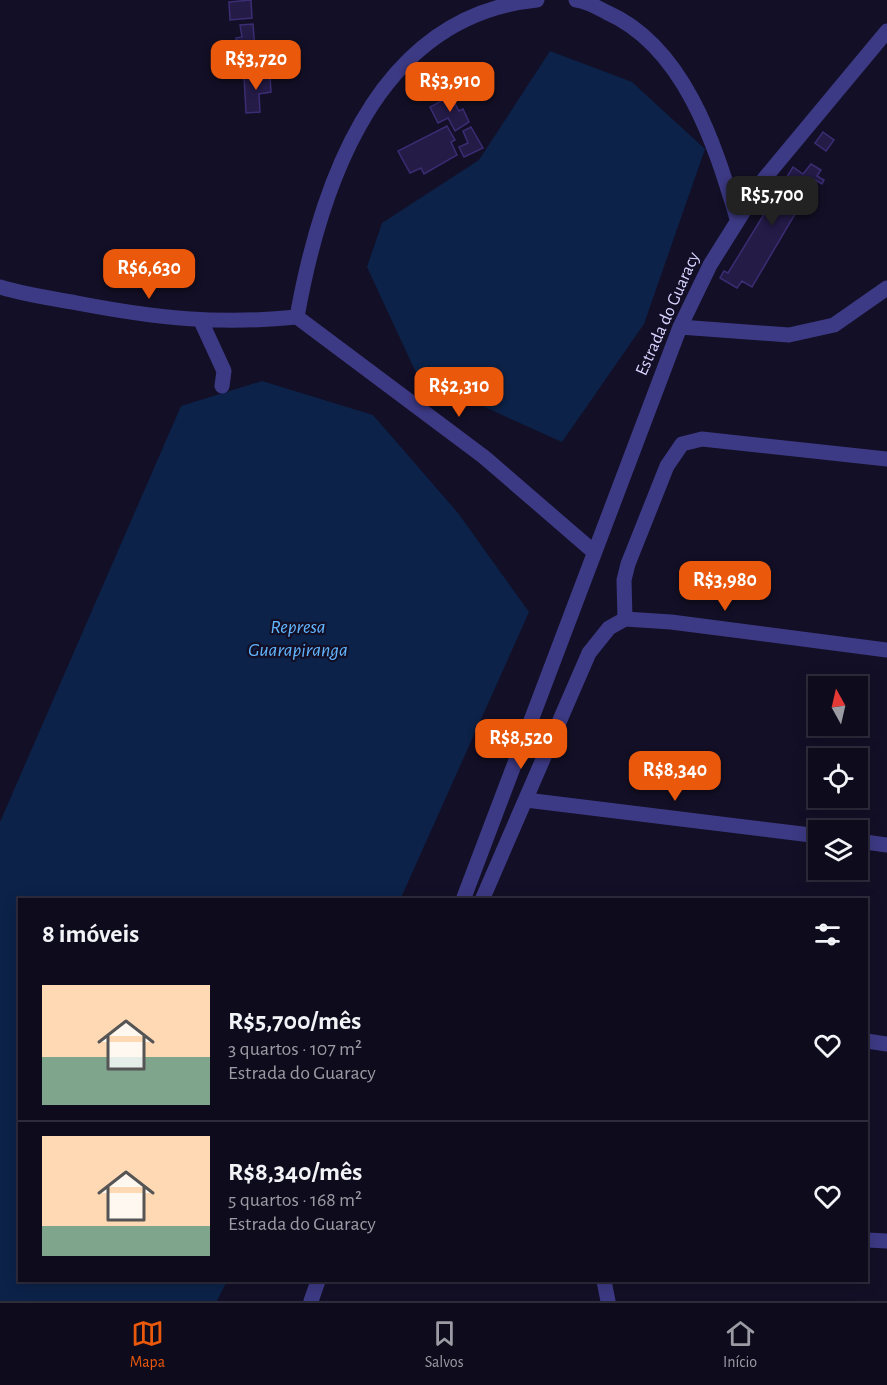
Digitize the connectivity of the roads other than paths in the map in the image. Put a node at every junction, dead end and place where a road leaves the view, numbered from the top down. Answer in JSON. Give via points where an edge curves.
{"nodes":[{"id":1,"x":537,"y":0,"type":"edge"},
{"id":2,"x":576,"y":0,"type":"edge"},
{"id":3,"x":887,"y":31,"type":"edge"},
{"id":4,"x":737,"y":219,"type":"junction"},
{"id":5,"x":0,"y":287,"type":"edge"},
{"id":6,"x":887,"y":288,"type":"edge"},
{"id":7,"x":297,"y":318,"type":"junction"},
{"id":8,"x":201,"y":321,"type":"junction"},
{"id":9,"x":680,"y":327,"type":"junction"},
{"id":10,"x":222,"y":386,"type":"dead end"},
{"id":11,"x":887,"y":459,"type":"edge"},
{"id":12,"x":594,"y":552,"type":"junction"},
{"id":13,"x":625,"y":619,"type":"junction"},
{"id":14,"x":887,"y":650,"type":"edge"},
{"id":15,"x":526,"y":800,"type":"junction"},
{"id":16,"x":808,"y":835,"type":"edge"},
{"id":17,"x":868,"y":842,"type":"edge"},
{"id":18,"x":887,"y":845,"type":"edge"},
{"id":19,"x":464,"y":898,"type":"edge"},
{"id":20,"x":483,"y":898,"type":"edge"},
{"id":21,"x":868,"y":1041,"type":"edge"},
{"id":22,"x":887,"y":1044,"type":"edge"},
{"id":23,"x":868,"y":1240,"type":"edge"},
{"id":24,"x":887,"y":1241,"type":"edge"},
{"id":25,"x":318,"y":1282,"type":"edge"},
{"id":26,"x":604,"y":1282,"type":"edge"},
{"id":27,"x":311,"y":1301,"type":"edge"},
{"id":28,"x":608,"y":1301,"type":"edge"}],
"edges":[{"from":1,"to":7,"type":"street","via":[[516,2],[470,17],[425,44],[384,87],[349,142],[335,175],[317,225]]},
{"from":2,"to":4,"type":"street","via":[[614,15],[640,32],[673,70],[699,111],[718,153]]},
{"from":3,"to":4,"type":"street","name":"Estrada do Guaracy","via":[[764,179]]},
{"from":4,"to":9,"type":"street","name":"Estrada do Guaracy"},
{"from":5,"to":8,"type":"street","via":[[146,316]]},
{"from":6,"to":9,"type":"street","via":[[834,325],[789,335]]},
{"from":7,"to":8,"type":"street"},
{"from":7,"to":12,"type":"street","via":[[484,457]]},
{"from":8,"to":10,"type":"street","via":[[224,371]]},
{"from":9,"to":12,"type":"street","name":"Estrada do Guaracy"},
{"from":11,"to":13,"type":"street","via":[[702,439],[682,444],[667,466],[628,564],[624,580]]},
{"from":12,"to":19,"type":"street","name":"Estrada do Guaracy"},
{"from":13,"to":14,"type":"street"},
{"from":13,"to":15,"type":"street","via":[[609,628],[589,653]]},
{"from":15,"to":16,"type":"street"},
{"from":15,"to":20,"type":"street"},
{"from":17,"to":18,"type":"street"},
{"from":21,"to":22,"type":"street"},
{"from":23,"to":24,"type":"street"},
{"from":25,"to":27,"type":"street"},
{"from":26,"to":28,"type":"street"}]}
